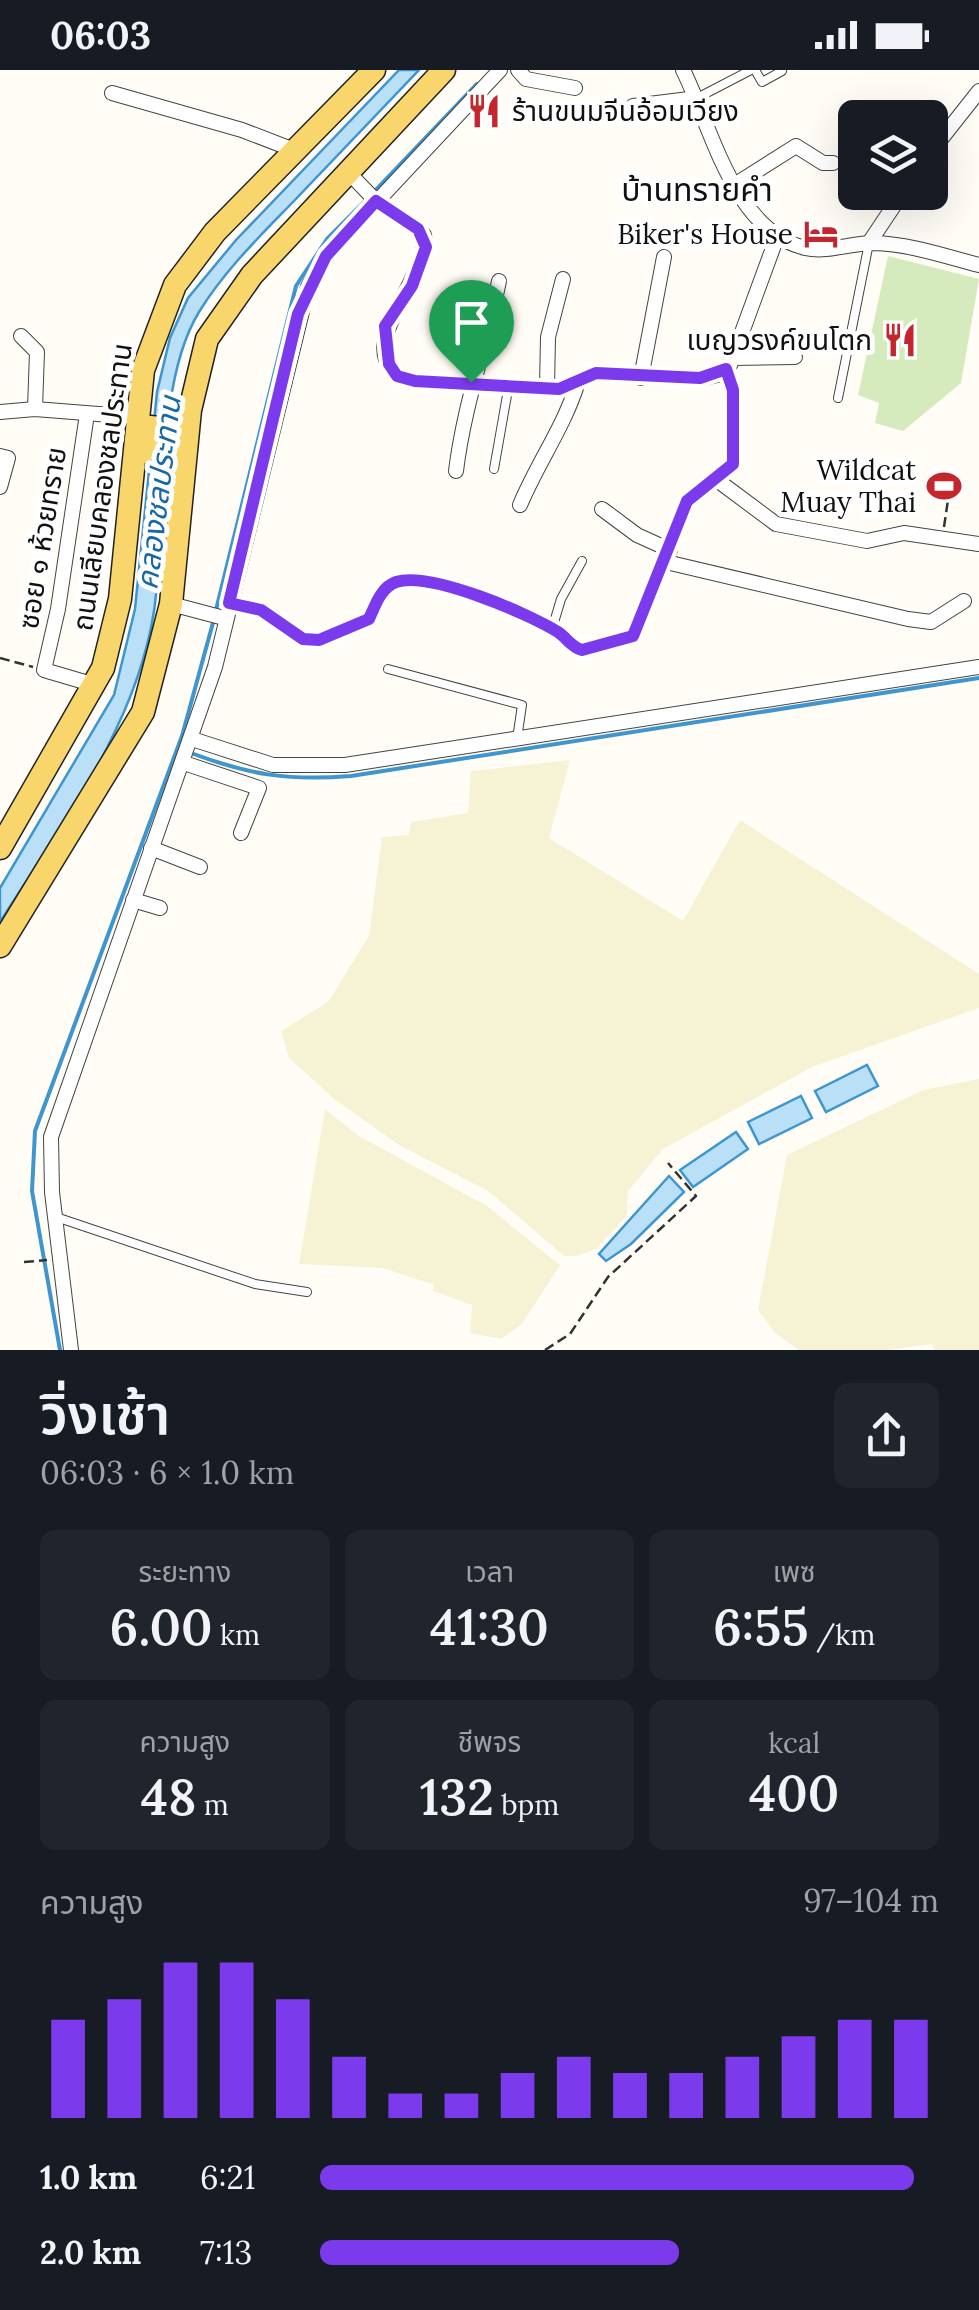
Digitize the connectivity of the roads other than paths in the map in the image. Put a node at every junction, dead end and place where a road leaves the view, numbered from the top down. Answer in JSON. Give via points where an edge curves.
{"nodes":[{"id":1,"x":374,"y":70,"type":"edge"},
{"id":2,"x":444,"y":70,"type":"edge"},
{"id":3,"x":500,"y":70,"type":"edge"},
{"id":4,"x":518,"y":70,"type":"edge"},
{"id":5,"x":683,"y":70,"type":"edge"},
{"id":6,"x":753,"y":70,"type":"edge"},
{"id":7,"x":782,"y":71,"type":"edge"},
{"id":8,"x":576,"y":88,"type":"dead end"},
{"id":9,"x":979,"y":91,"type":"edge"},
{"id":10,"x":112,"y":93,"type":"dead end"},
{"id":11,"x":697,"y":98,"type":"junction"},
{"id":12,"x":634,"y":106,"type":"dead end"},
{"id":13,"x":948,"y":130,"type":"edge"},
{"id":14,"x":294,"y":150,"type":"junction"},
{"id":15,"x":833,"y":163,"type":"dead end"},
{"id":16,"x":736,"y":184,"type":"junction"},
{"id":17,"x":365,"y":189,"type":"junction"},
{"id":18,"x":892,"y":210,"type":"edge"},
{"id":19,"x":777,"y":237,"type":"junction"},
{"id":20,"x":870,"y":243,"type":"junction"},
{"id":21,"x":664,"y":257,"type":"dead end"},
{"id":22,"x":979,"y":265,"type":"edge"},
{"id":23,"x":562,"y":280,"type":"dead end"},
{"id":24,"x":499,"y":281,"type":"dead end"},
{"id":25,"x":21,"y":336,"type":"dead end"},
{"id":26,"x":207,"y":340,"type":"junction"},
{"id":27,"x":795,"y":357,"type":"dead end"},
{"id":28,"x":730,"y":364,"type":"junction"},
{"id":29,"x":641,"y":378,"type":"junction"},
{"id":30,"x":471,"y":382,"type":"junction"},
{"id":31,"x":578,"y":382,"type":"junction"},
{"id":32,"x":508,"y":384,"type":"junction"},
{"id":33,"x":547,"y":388,"type":"junction"},
{"id":34,"x":838,"y":398,"type":"dead end"},
{"id":35,"x":35,"y":409,"type":"junction"},
{"id":36,"x":0,"y":412,"type":"edge"},
{"id":37,"x":87,"y":414,"type":"junction"},
{"id":38,"x":145,"y":421,"type":"junction"},
{"id":39,"x":178,"y":424,"type":"junction"},
{"id":40,"x":0,"y":456,"type":"edge"},
{"id":41,"x":494,"y":469,"type":"dead end"},
{"id":42,"x":456,"y":471,"type":"dead end"},
{"id":43,"x":717,"y":480,"type":"junction"},
{"id":44,"x":0,"y":487,"type":"edge"},
{"id":45,"x":520,"y":505,"type":"dead end"},
{"id":46,"x":602,"y":509,"type":"dead end"},
{"id":47,"x":176,"y":540,"type":"junction"},
{"id":48,"x":979,"y":544,"type":"edge"},
{"id":49,"x":668,"y":556,"type":"junction"},
{"id":50,"x":582,"y":561,"type":"dead end"},
{"id":51,"x":964,"y":602,"type":"dead end"},
{"id":52,"x":181,"y":607,"type":"junction"},
{"id":53,"x":224,"y":613,"type":"junction"},
{"id":54,"x":552,"y":629,"type":"junction"},
{"id":55,"x":979,"y":667,"type":"edge"},
{"id":56,"x":388,"y":668,"type":"dead end"},
{"id":57,"x":95,"y":686,"type":"junction"},
{"id":58,"x":192,"y":739,"type":"junction"},
{"id":59,"x":517,"y":740,"type":"junction"},
{"id":60,"x":186,"y":759,"type":"junction"},
{"id":61,"x":241,"y":833,"type":"dead end"},
{"id":62,"x":0,"y":848,"type":"edge"},
{"id":63,"x":151,"y":848,"type":"junction"},
{"id":64,"x":200,"y":867,"type":"dead end"},
{"id":65,"x":133,"y":900,"type":"junction"},
{"id":66,"x":160,"y":908,"type":"dead end"},
{"id":67,"x":0,"y":946,"type":"edge"},
{"id":68,"x":56,"y":1217,"type":"junction"},
{"id":69,"x":307,"y":1292,"type":"dead end"},
{"id":70,"x":71,"y":1350,"type":"edge"}],
"edges":[{"from":1,"to":14,"type":"main road","name":"ถนนเลียบคลองชลประทาน"},
{"from":2,"to":17,"type":"main road"},
{"from":3,"to":17,"type":"street"},
{"from":4,"to":8,"type":"street","via":[[526,79]]},
{"from":5,"to":11,"type":"street"},
{"from":6,"to":7,"type":"lane","via":[[762,82]]},
{"from":6,"to":11,"type":"lane"},
{"from":9,"to":13,"type":"street"},
{"from":10,"to":14,"type":"street"},
{"from":11,"to":12,"type":"street"},
{"from":11,"to":16,"type":"street"},
{"from":14,"to":38,"type":"main road","name":"ถนนเลียบคลองชลประทาน","via":[[190,264],[157,324]]},
{"from":15,"to":16,"type":"street","via":[[823,164],[796,146]]},
{"from":16,"to":19,"type":"street"},
{"from":17,"to":26,"type":"main road","via":[[252,274]]},
{"from":17,"to":30,"type":"street","via":[[418,229],[426,247],[412,286],[385,326],[389,364],[397,376],[415,381]]},
{"from":17,"to":53,"type":"street","via":[[298,314]]},
{"from":18,"to":20,"type":"street"},
{"from":19,"to":20,"type":"street","via":[[807,248]]},
{"from":19,"to":28,"type":"street"},
{"from":20,"to":22,"type":"street"},
{"from":20,"to":34,"type":"lane"},
{"from":21,"to":29,"type":"street"},
{"from":23,"to":33,"type":"street","via":[[548,338]]},
{"from":24,"to":30,"type":"street"},
{"from":25,"to":35,"type":"street","via":[[36,352]]},
{"from":26,"to":39,"type":"main road","via":[[192,358]]},
{"from":26,"to":47,"type":"main road","via":[[192,395]]},
{"from":27,"to":28,"type":"street"},
{"from":28,"to":29,"type":"street","via":[[700,378]]},
{"from":28,"to":43,"type":"street","via":[[734,456]]},
{"from":29,"to":31,"type":"street","via":[[596,373]]},
{"from":30,"to":32,"type":"street"},
{"from":30,"to":42,"type":"street"},
{"from":31,"to":33,"type":"street"},
{"from":31,"to":45,"type":"street","via":[[565,424],[543,451]]},
{"from":32,"to":33,"type":"street"},
{"from":32,"to":41,"type":"lane"},
{"from":35,"to":36,"type":"street","name":"ซอย ๑ ห้วยทราย"},
{"from":35,"to":37,"type":"street","name":"ซอย ๑ ห้วยทราย"},
{"from":37,"to":38,"type":"street","name":"ซอย ๑ ห้วยทราย"},
{"from":37,"to":57,"type":"street","name":"ซอย ๑ ห้วยทราย","via":[[44,670]]},
{"from":38,"to":39,"type":"main road"},
{"from":38,"to":57,"type":"main road","name":"ถนนเลียบคลองชลประทาน","via":[[120,599]]},
{"from":39,"to":47,"type":"main road"},
{"from":40,"to":44,"type":"street","via":[[8,458]]},
{"from":43,"to":48,"type":"street","via":[[776,524],[867,541],[904,533]]},
{"from":43,"to":49,"type":"street","via":[[687,501]]},
{"from":46,"to":49,"type":"street"},
{"from":47,"to":52,"type":"main road"},
{"from":49,"to":51,"type":"street","via":[[908,619],[931,622]]},
{"from":49,"to":54,"type":"street","via":[[633,636],[582,650]]},
{"from":50,"to":54,"type":"lane"},
{"from":52,"to":53,"type":"street"},
{"from":52,"to":67,"type":"main road","via":[[142,712]]},
{"from":53,"to":54,"type":"street","via":[[261,610],[303,639],[319,640],[369,619],[382,592],[407,581],[472,591]]},
{"from":53,"to":58,"type":"street","via":[[216,667]]},
{"from":55,"to":59,"type":"street"},
{"from":56,"to":59,"type":"lane","via":[[522,705]]},
{"from":57,"to":62,"type":"main road","name":"ถนนเลียบคลองชลประทาน"},
{"from":58,"to":59,"type":"street","via":[[309,768]]},
{"from":58,"to":60,"type":"street"},
{"from":60,"to":61,"type":"street","via":[[259,788]]},
{"from":60,"to":63,"type":"street"},
{"from":63,"to":64,"type":"street"},
{"from":63,"to":65,"type":"street"},
{"from":65,"to":66,"type":"street"},
{"from":65,"to":68,"type":"street","via":[[52,1137]]},
{"from":68,"to":69,"type":"lane","via":[[256,1284]]},
{"from":68,"to":70,"type":"street"}]}
